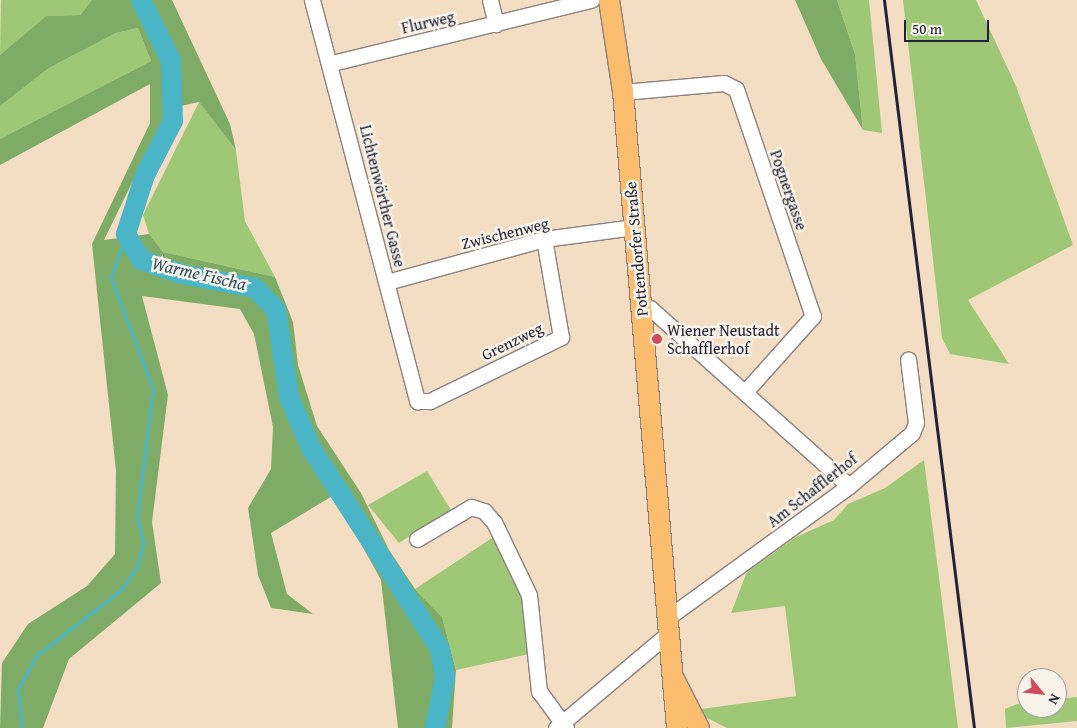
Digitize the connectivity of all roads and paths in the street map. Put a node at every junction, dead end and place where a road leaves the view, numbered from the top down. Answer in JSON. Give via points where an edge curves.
{"nodes":[{"id":1,"x":312,"y":0,"type":"edge"},
{"id":2,"x":490,"y":0,"type":"edge"},
{"id":3,"x":591,"y":0,"type":"edge"},
{"id":4,"x":609,"y":0,"type":"edge"},
{"id":5,"x":496,"y":24,"type":"junction"},
{"id":6,"x":332,"y":63,"type":"junction"},
{"id":7,"x":622,"y":92,"type":"junction"},
{"id":8,"x":634,"y":227,"type":"junction"},
{"id":9,"x":544,"y":239,"type":"junction"},
{"id":10,"x":387,"y":282,"type":"junction"},
{"id":11,"x":642,"y":306,"type":"junction"},
{"id":12,"x":908,"y":359,"type":"dead end"},
{"id":13,"x":746,"y":391,"type":"junction"},
{"id":14,"x":417,"y":401,"type":"joint"},
{"id":15,"x":849,"y":486,"type":"junction"},
{"id":16,"x":417,"y":539,"type":"dead end"},
{"id":17,"x":676,"y":618,"type":"junction"},
{"id":18,"x":674,"y":679,"type":"junction"},
{"id":19,"x":561,"y":726,"type":"edge"},
{"id":20,"x":677,"y":728,"type":"edge"},
{"id":21,"x":689,"y":728,"type":"edge"},
{"id":22,"x":699,"y":728,"type":"edge"}],
"edges":[{"from":1,"to":6,"type":"street","name":"Lichtenwörther Gasse"},
{"from":2,"to":5,"type":"street"},
{"from":3,"to":5,"type":"street","name":"Flurweg"},
{"from":4,"to":7,"type":"main road","name":"Pottendorfer Straße"},
{"from":5,"to":6,"type":"street","name":"Flurweg"},
{"from":6,"to":10,"type":"street","name":"Lichtenwörther Gasse"},
{"from":7,"to":8,"type":"main road","name":"Pottendorfer Straße"},
{"from":7,"to":13,"type":"street","name":"Pognergasse","via":[[724,83],[736,89],[813,316]]},
{"from":8,"to":9,"type":"street","name":"Zwischenweg"},
{"from":8,"to":11,"type":"main road","name":"Pottendorfer Straße"},
{"from":9,"to":10,"type":"street","name":"Zwischenweg"},
{"from":9,"to":14,"type":"street","name":"Grenzweg","via":[[561,337],[430,401]]},
{"from":10,"to":14,"type":"street","name":"Lichtenwörther Gasse"},
{"from":11,"to":13,"type":"street","via":[[650,308]]},
{"from":11,"to":17,"type":"main road","name":"Pottendorfer Straße"},
{"from":12,"to":15,"type":"street","name":"Am Schafflerhof","via":[[916,423],[912,433]]},
{"from":13,"to":15,"type":"street"},
{"from":15,"to":17,"type":"street","name":"Am Schafflerhof"},
{"from":16,"to":19,"type":"street","via":[[471,507],[484,511],[494,522],[529,595],[539,691]]},
{"from":17,"to":18,"type":"main road","name":"Pottendorfer Straße"},
{"from":17,"to":19,"type":"street","name":"Am Schafflerhof"},
{"from":18,"to":20,"type":"main road","name":"Pottendorfer Straße"},
{"from":18,"to":21,"type":"main road","name":"Pottendorfer Straße"},
{"from":18,"to":22,"type":"main road"}]}
